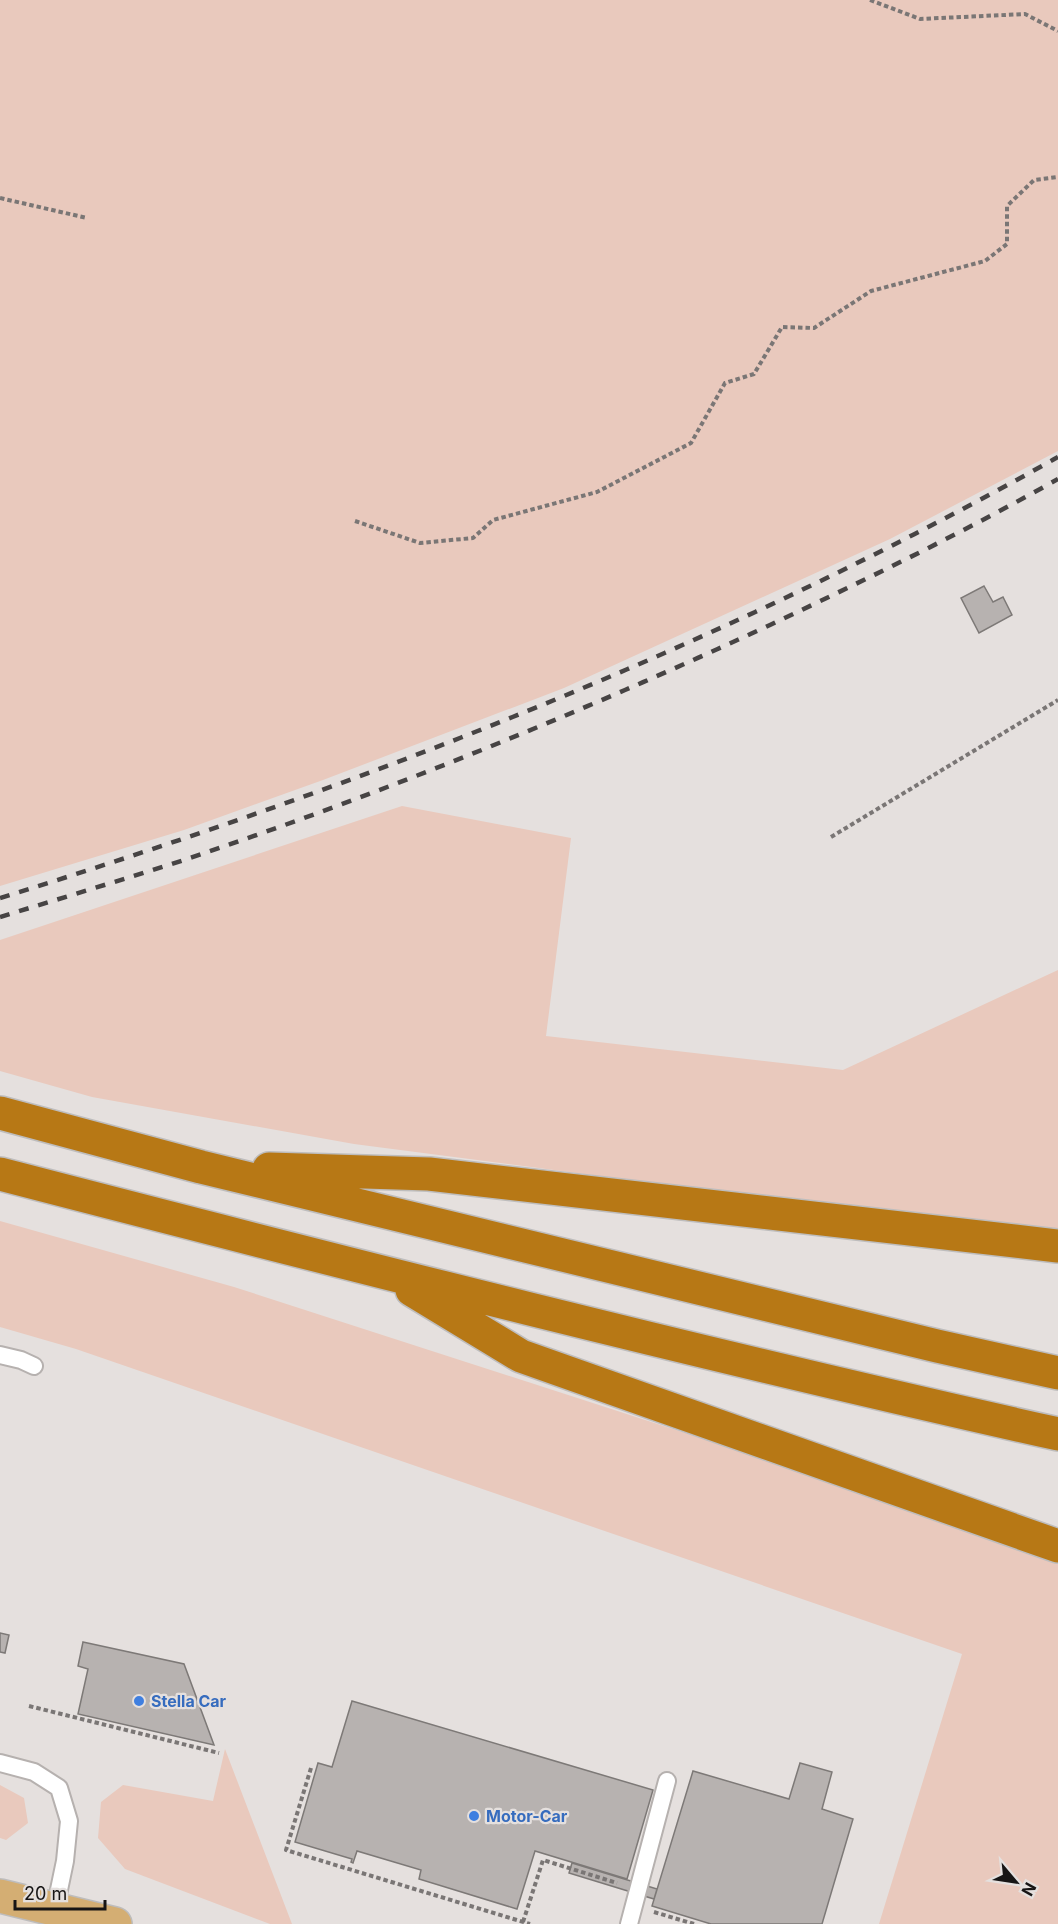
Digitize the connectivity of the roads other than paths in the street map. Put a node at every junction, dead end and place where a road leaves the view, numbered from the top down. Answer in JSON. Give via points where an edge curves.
{"nodes":[{"id":1,"x":0,"y":1113,"type":"edge"},
{"id":2,"x":201,"y":1167,"type":"junction"},
{"id":3,"x":0,"y":1174,"type":"edge"},
{"id":4,"x":1058,"y":1246,"type":"edge"},
{"id":5,"x":384,"y":1273,"type":"junction"},
{"id":6,"x":0,"y":1355,"type":"edge"},
{"id":7,"x":34,"y":1366,"type":"dead end"},
{"id":8,"x":1058,"y":1373,"type":"edge"},
{"id":9,"x":1058,"y":1434,"type":"edge"},
{"id":10,"x":1058,"y":1546,"type":"edge"},
{"id":11,"x":0,"y":1763,"type":"edge"},
{"id":12,"x":667,"y":1781,"type":"dead end"},
{"id":13,"x":0,"y":1896,"type":"edge"},
{"id":14,"x":55,"y":1909,"type":"junction"},
{"id":15,"x":115,"y":1924,"type":"edge"},
{"id":16,"x":629,"y":1924,"type":"edge"}],
"edges":[{"from":1,"to":2,"type":"highway"},
{"from":2,"to":4,"type":"highway","via":[[429,1174]]},
{"from":2,"to":8,"type":"highway"},
{"from":3,"to":5,"type":"highway"},
{"from":5,"to":9,"type":"highway"},
{"from":5,"to":10,"type":"highway","via":[[521,1356]]},
{"from":6,"to":7,"type":"lane"},
{"from":11,"to":14,"type":"lane","via":[[34,1772],[59,1788],[69,1821]]},
{"from":12,"to":16,"type":"lane"},
{"from":13,"to":14,"type":"main road"},
{"from":14,"to":15,"type":"main road"}]}
